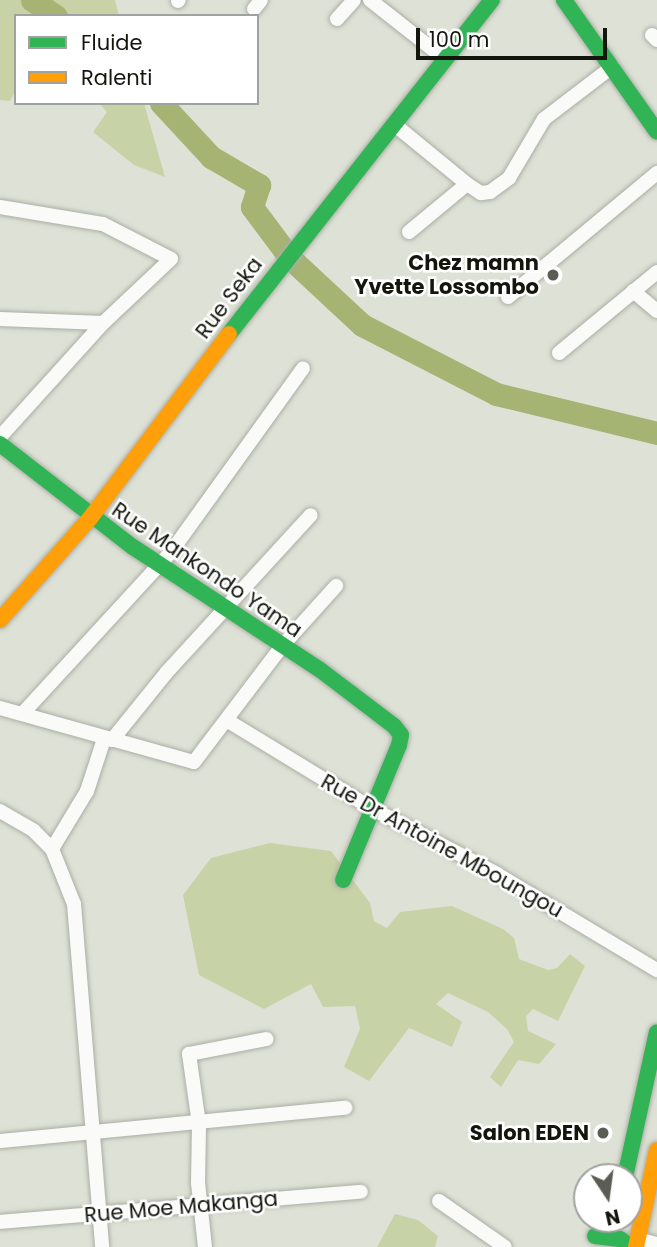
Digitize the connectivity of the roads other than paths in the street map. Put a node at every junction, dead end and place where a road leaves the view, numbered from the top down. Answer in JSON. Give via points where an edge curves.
{"nodes":[{"id":1,"x":354,"y":0,"type":"edge"},
{"id":2,"x":370,"y":0,"type":"edge"},
{"id":3,"x":492,"y":0,"type":"edge"},
{"id":4,"x":564,"y":0,"type":"edge"},
{"id":5,"x":337,"y":19,"type":"dead end"},
{"id":6,"x":445,"y":59,"type":"junction"},
{"id":7,"x":612,"y":67,"type":"junction"},
{"id":8,"x":394,"y":125,"type":"junction"},
{"id":9,"x":657,"y":132,"type":"edge"},
{"id":10,"x":657,"y":173,"type":"edge"},
{"id":11,"x":467,"y":184,"type":"junction"},
{"id":12,"x":0,"y":207,"type":"edge"},
{"id":13,"x":409,"y":232,"type":"dead end"},
{"id":14,"x":657,"y":272,"type":"edge"},
{"id":15,"x":633,"y":291,"type":"junction"},
{"id":16,"x":508,"y":297,"type":"dead end"},
{"id":17,"x":657,"y":311,"type":"edge"},
{"id":18,"x":0,"y":319,"type":"edge"},
{"id":19,"x":103,"y":323,"type":"junction"},
{"id":20,"x":559,"y":353,"type":"dead end"},
{"id":21,"x":303,"y":368,"type":"dead end"},
{"id":22,"x":0,"y":437,"type":"edge"},
{"id":23,"x":0,"y":444,"type":"edge"},
{"id":24,"x":311,"y":515,"type":"dead end"},
{"id":25,"x":91,"y":517,"type":"junction"},
{"id":26,"x":159,"y":565,"type":"junction"},
{"id":27,"x":336,"y":586,"type":"dead end"},
{"id":28,"x":225,"y":608,"type":"junction"},
{"id":29,"x":2,"y":615,"type":"edge"},
{"id":30,"x":282,"y":646,"type":"junction"},
{"id":31,"x":0,"y":708,"type":"edge"},
{"id":32,"x":23,"y":713,"type":"junction"},
{"id":33,"x":228,"y":720,"type":"junction"},
{"id":34,"x":108,"y":740,"type":"junction"},
{"id":35,"x":370,"y":808,"type":"junction"},
{"id":36,"x":0,"y":811,"type":"edge"},
{"id":37,"x":52,"y":849,"type":"junction"},
{"id":38,"x":343,"y":880,"type":"dead end"},
{"id":39,"x":657,"y":970,"type":"edge"},
{"id":40,"x":657,"y":1032,"type":"edge"},
{"id":41,"x":267,"y":1039,"type":"dead end"},
{"id":42,"x":345,"y":1108,"type":"dead end"},
{"id":43,"x":199,"y":1124,"type":"junction"},
{"id":44,"x":93,"y":1132,"type":"junction"},
{"id":45,"x":0,"y":1141,"type":"edge"},
{"id":46,"x":657,"y":1150,"type":"edge"},
{"id":47,"x":628,"y":1163,"type":"edge"},
{"id":48,"x":361,"y":1192,"type":"dead end"},
{"id":49,"x":439,"y":1201,"type":"dead end"},
{"id":50,"x":202,"y":1205,"type":"junction"},
{"id":51,"x":99,"y":1214,"type":"junction"},
{"id":52,"x":0,"y":1222,"type":"edge"},
{"id":53,"x":592,"y":1241,"type":"edge"},
{"id":54,"x":635,"y":1244,"type":"edge"},
{"id":55,"x":657,"y":1244,"type":"edge"},
{"id":56,"x":102,"y":1247,"type":"edge"},
{"id":57,"x":205,"y":1247,"type":"edge"},
{"id":58,"x":505,"y":1247,"type":"edge"}],
"edges":[{"from":1,"to":5,"type":"street"},
{"from":2,"to":6,"type":"street"},
{"from":3,"to":6,"type":"street","name":"Rue Seka"},
{"from":4,"to":7,"type":"street"},
{"from":6,"to":8,"type":"street","name":"Rue Seka"},
{"from":7,"to":9,"type":"street"},
{"from":7,"to":11,"type":"street","via":[[544,119],[500,188],[481,193]]},
{"from":8,"to":11,"type":"street"},
{"from":8,"to":25,"type":"street","name":"Rue Seka","via":[[296,244]]},
{"from":10,"to":16,"type":"street"},
{"from":11,"to":13,"type":"street"},
{"from":12,"to":19,"type":"street","via":[[103,224],[171,259]]},
{"from":14,"to":15,"type":"street"},
{"from":15,"to":17,"type":"street"},
{"from":15,"to":20,"type":"street"},
{"from":18,"to":19,"type":"street"},
{"from":19,"to":22,"type":"street"},
{"from":21,"to":26,"type":"street","via":[[228,478]]},
{"from":23,"to":25,"type":"street","name":"Rue Mankondo Yama"},
{"from":24,"to":28,"type":"street"},
{"from":25,"to":26,"type":"street","name":"Rue Mankondo Yama"},
{"from":25,"to":29,"type":"street","name":"Rue Seka"},
{"from":26,"to":28,"type":"street","name":"Rue Mankondo Yama"},
{"from":26,"to":32,"type":"street"},
{"from":27,"to":30,"type":"street"},
{"from":28,"to":30,"type":"street","name":"Rue Mankondo Yama"},
{"from":28,"to":34,"type":"street"},
{"from":30,"to":33,"type":"street"},
{"from":30,"to":35,"type":"street","name":"Rue Mankondo Yama","via":[[401,735]]},
{"from":31,"to":32,"type":"street"},
{"from":32,"to":34,"type":"street"},
{"from":33,"to":34,"type":"street","via":[[194,762]]},
{"from":33,"to":35,"type":"street","name":"Rue Dr Antoine Mboungou"},
{"from":34,"to":37,"type":"street","via":[[87,791]]},
{"from":35,"to":38,"type":"street"},
{"from":35,"to":39,"type":"street","name":"Rue Dr Antoine Mboungou","via":[[497,874]]},
{"from":36,"to":37,"type":"street","via":[[34,831]]},
{"from":37,"to":44,"type":"street","via":[[74,904]]},
{"from":40,"to":47,"type":"street"},
{"from":41,"to":43,"type":"street","via":[[189,1054]]},
{"from":42,"to":43,"type":"street"},
{"from":43,"to":44,"type":"street"},
{"from":43,"to":50,"type":"street"},
{"from":44,"to":45,"type":"street"},
{"from":44,"to":51,"type":"street"},
{"from":46,"to":54,"type":"street"},
{"from":48,"to":50,"type":"street","name":"Rue Moe Makanga"},
{"from":49,"to":58,"type":"street"},
{"from":50,"to":51,"type":"street","name":"Rue Moe Makanga"},
{"from":50,"to":57,"type":"street"},
{"from":51,"to":52,"type":"street","name":"Rue Moe Makanga"},
{"from":51,"to":56,"type":"street"},
{"from":53,"to":54,"type":"street","via":[[620,1238]]},
{"from":54,"to":55,"type":"street"}]}
